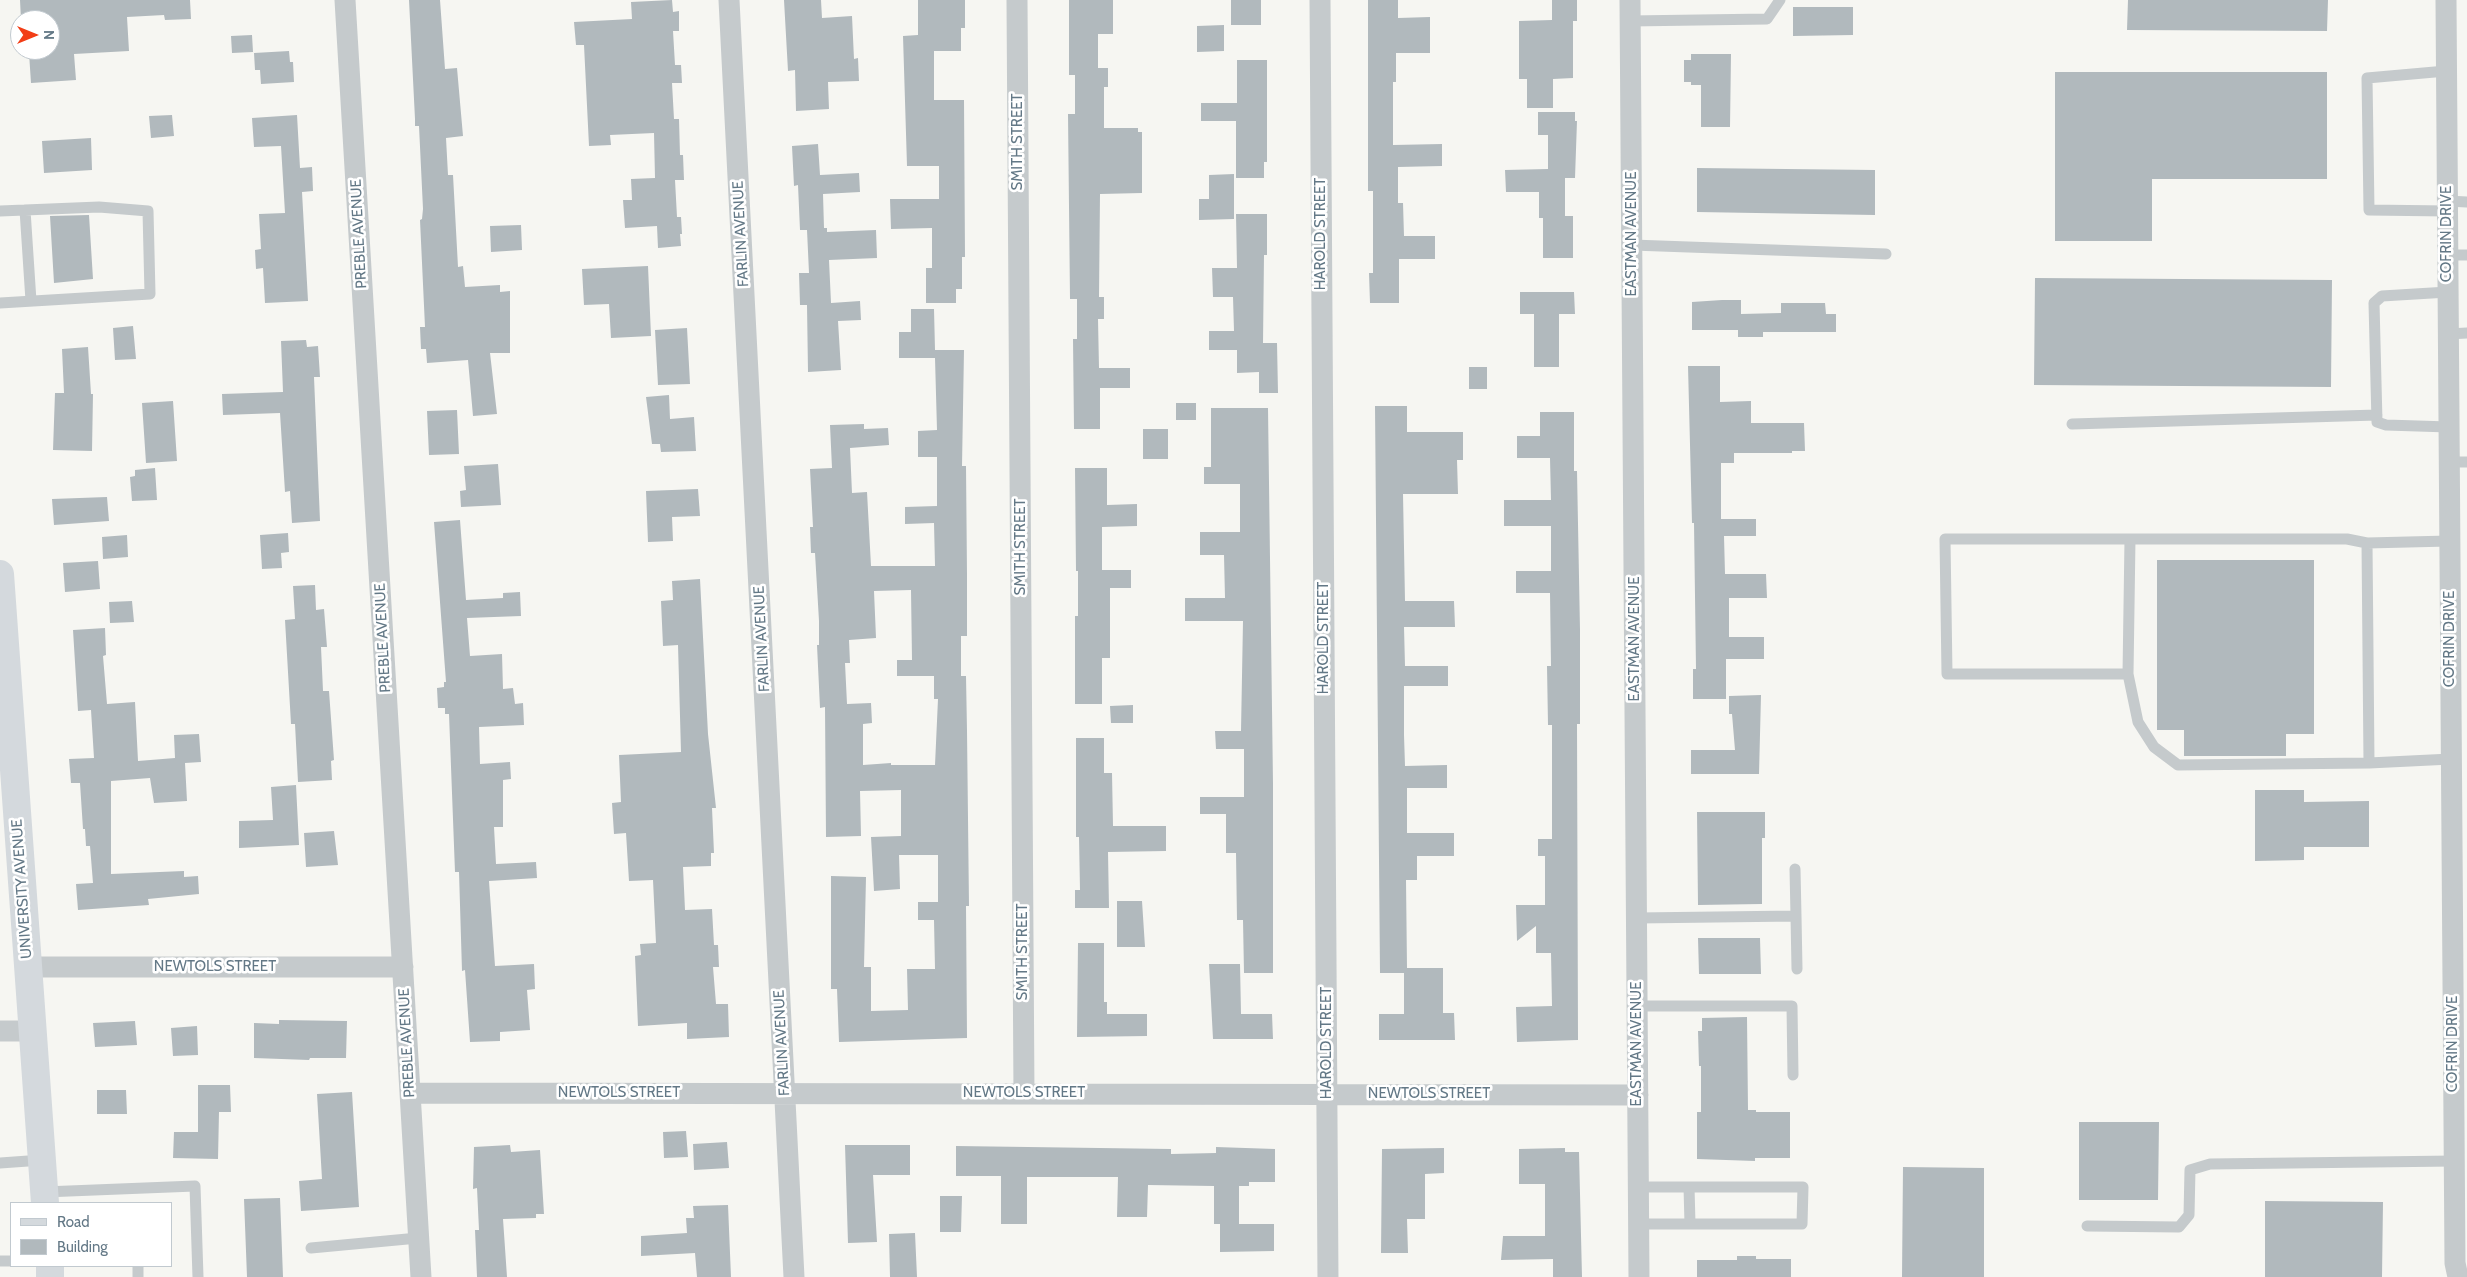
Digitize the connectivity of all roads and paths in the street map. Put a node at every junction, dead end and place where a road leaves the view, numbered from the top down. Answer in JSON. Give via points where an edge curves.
{"nodes":[{"id":1,"x":345,"y":0,"type":"edge"},
{"id":2,"x":729,"y":0,"type":"edge"},
{"id":3,"x":1017,"y":0,"type":"edge"},
{"id":4,"x":1320,"y":0,"type":"edge"},
{"id":5,"x":1780,"y":0,"type":"edge"},
{"id":6,"x":2446,"y":0,"type":"edge"},
{"id":7,"x":1630,"y":10,"type":"edge"},
{"id":8,"x":2446,"y":71,"type":"junction"},
{"id":9,"x":2454,"y":205,"type":"edge"},
{"id":10,"x":25,"y":210,"type":"junction"},
{"id":11,"x":0,"y":211,"type":"edge"},
{"id":12,"x":1632,"y":245,"type":"junction"},
{"id":13,"x":1886,"y":254,"type":"dead end"},
{"id":14,"x":2457,"y":255,"type":"edge"},
{"id":15,"x":2448,"y":292,"type":"junction"},
{"id":16,"x":31,"y":301,"type":"junction"},
{"id":17,"x":0,"y":303,"type":"edge"},
{"id":18,"x":2458,"y":333,"type":"edge"},
{"id":19,"x":2377,"y":415,"type":"junction"},
{"id":20,"x":2072,"y":424,"type":"dead end"},
{"id":21,"x":2449,"y":427,"type":"junction"},
{"id":22,"x":2458,"y":462,"type":"edge"},
{"id":23,"x":2130,"y":539,"type":"junction"},
{"id":24,"x":2450,"y":541,"type":"junction"},
{"id":25,"x":2367,"y":543,"type":"junction"},
{"id":26,"x":0,"y":574,"type":"edge"},
{"id":27,"x":2128,"y":674,"type":"junction"},
{"id":28,"x":2451,"y":759,"type":"junction"},
{"id":29,"x":2369,"y":763,"type":"junction"},
{"id":30,"x":7,"y":778,"type":"edge"},
{"id":31,"x":1795,"y":869,"type":"dead end"},
{"id":32,"x":1796,"y":916,"type":"junction"},
{"id":33,"x":1637,"y":918,"type":"junction"},
{"id":34,"x":27,"y":967,"type":"junction"},
{"id":35,"x":403,"y":967,"type":"junction"},
{"id":36,"x":1797,"y":969,"type":"dead end"},
{"id":37,"x":1637,"y":1006,"type":"junction"},
{"id":38,"x":0,"y":1031,"type":"edge"},
{"id":39,"x":34,"y":1031,"type":"junction"},
{"id":40,"x":1793,"y":1075,"type":"dead end"},
{"id":41,"x":2460,"y":1079,"type":"edge"},
{"id":42,"x":410,"y":1093,"type":"junction"},
{"id":43,"x":785,"y":1093,"type":"junction"},
{"id":44,"x":1024,"y":1093,"type":"junction"},
{"id":45,"x":1327,"y":1094,"type":"junction"},
{"id":46,"x":1638,"y":1095,"type":"junction"},
{"id":47,"x":42,"y":1160,"type":"junction"},
{"id":48,"x":0,"y":1163,"type":"edge"},
{"id":49,"x":2458,"y":1174,"type":"edge"},
{"id":50,"x":1639,"y":1187,"type":"junction"},
{"id":51,"x":1689,"y":1187,"type":"junction"},
{"id":52,"x":45,"y":1198,"type":"edge"},
{"id":53,"x":1638,"y":1224,"type":"junction"},
{"id":54,"x":1690,"y":1224,"type":"junction"},
{"id":55,"x":2086,"y":1226,"type":"dead end"},
{"id":56,"x":418,"y":1238,"type":"junction"},
{"id":57,"x":311,"y":1248,"type":"dead end"},
{"id":58,"x":198,"y":1277,"type":"edge"},
{"id":59,"x":421,"y":1277,"type":"edge"},
{"id":60,"x":794,"y":1277,"type":"edge"},
{"id":61,"x":1328,"y":1277,"type":"edge"},
{"id":62,"x":1638,"y":1277,"type":"edge"},
{"id":63,"x":2458,"y":1277,"type":"edge"}],
"edges":[{"from":1,"to":35,"type":"street","name":"PREBLE AVENUE"},
{"from":2,"to":43,"type":"street","name":"FARLIN AVENUE"},
{"from":3,"to":44,"type":"street","name":"SMITH STREET"},
{"from":4,"to":45,"type":"street","name":"HAROLD STREET"},
{"from":5,"to":7,"type":"lane","via":[[1767,19]]},
{"from":6,"to":8,"type":"street","name":"COFRIN DRIVE"},
{"from":7,"to":12,"type":"street","name":"EASTMAN AVENUE"},
{"from":8,"to":9,"type":"street","name":"COFRIN DRIVE"},
{"from":8,"to":9,"type":"lane","via":[[2367,78],[2369,210]]},
{"from":9,"to":14,"type":"street","name":"COFRIN DRIVE"},
{"from":10,"to":11,"type":"lane"},
{"from":10,"to":16,"type":"lane"},
{"from":10,"to":16,"type":"lane","via":[[99,207],[148,210],[150,294]]},
{"from":12,"to":13,"type":"lane"},
{"from":12,"to":33,"type":"street","name":"EASTMAN AVENUE"},
{"from":14,"to":15,"type":"street","name":"COFRIN DRIVE"},
{"from":15,"to":18,"type":"street","name":"COFRIN DRIVE"},
{"from":15,"to":19,"type":"lane","via":[[2382,296],[2374,303]]},
{"from":16,"to":17,"type":"lane"},
{"from":18,"to":21,"type":"street","name":"COFRIN DRIVE"},
{"from":19,"to":20,"type":"lane"},
{"from":19,"to":21,"type":"lane","via":[[2378,422],[2386,426]]},
{"from":21,"to":22,"type":"street","name":"COFRIN DRIVE"},
{"from":22,"to":24,"type":"street","name":"COFRIN DRIVE"},
{"from":23,"to":25,"type":"lane","via":[[2347,539]]},
{"from":23,"to":27,"type":"lane"},
{"from":23,"to":27,"type":"lane","via":[[1945,539],[1947,674]]},
{"from":24,"to":25,"type":"lane"},
{"from":24,"to":28,"type":"street","name":"COFRIN DRIVE"},
{"from":25,"to":29,"type":"lane"},
{"from":26,"to":30,"type":"main road","name":"UNIVERSITY AVENUE"},
{"from":27,"to":29,"type":"lane","via":[[2138,722],[2154,747],[2178,766]]},
{"from":28,"to":29,"type":"lane"},
{"from":28,"to":41,"type":"street","name":"COFRIN DRIVE"},
{"from":30,"to":34,"type":"main road","name":"UNIVERSITY AVENUE"},
{"from":31,"to":32,"type":"lane"},
{"from":32,"to":33,"type":"lane"},
{"from":32,"to":36,"type":"lane"},
{"from":33,"to":37,"type":"street","name":"EASTMAN AVENUE"},
{"from":34,"to":35,"type":"street","name":"NEWTOLS STREET"},
{"from":34,"to":39,"type":"main road","name":"UNIVERSITY AVENUE"},
{"from":35,"to":42,"type":"street","name":"PREBLE AVENUE"},
{"from":37,"to":40,"type":"lane","via":[[1792,1006]]},
{"from":37,"to":46,"type":"street","name":"EASTMAN AVENUE"},
{"from":38,"to":39,"type":"street"},
{"from":39,"to":47,"type":"main road","name":"UNIVERSITY AVENUE"},
{"from":41,"to":49,"type":"street","name":"COFRIN DRIVE"},
{"from":42,"to":43,"type":"street","name":"NEWTOLS STREET"},
{"from":42,"to":56,"type":"street","name":"PREBLE AVENUE"},
{"from":43,"to":44,"type":"street","name":"NEWTOLS STREET"},
{"from":43,"to":60,"type":"street","name":"FARLIN AVENUE"},
{"from":44,"to":45,"type":"street","name":"NEWTOLS STREET"},
{"from":45,"to":46,"type":"street","name":"NEWTOLS STREET"},
{"from":45,"to":61,"type":"street","name":"HAROLD STREET"},
{"from":46,"to":50,"type":"street","name":"EASTMAN AVENUE"},
{"from":47,"to":48,"type":"lane"},
{"from":47,"to":52,"type":"main road","name":"UNIVERSITY AVENUE"},
{"from":49,"to":55,"type":"lane","via":[[2210,1164],[2190,1170],[2189,1215],[2179,1227]]},
{"from":49,"to":63,"type":"street","name":"COFRIN DRIVE","via":[[2455,1263]]},
{"from":50,"to":51,"type":"lane"},
{"from":50,"to":53,"type":"street","name":"EASTMAN AVENUE"},
{"from":51,"to":54,"type":"lane"},
{"from":51,"to":54,"type":"lane","via":[[1803,1187],[1802,1224]]},
{"from":52,"to":58,"type":"lane","via":[[195,1186]]},
{"from":53,"to":54,"type":"lane"},
{"from":53,"to":62,"type":"street","name":"EASTMAN AVENUE"},
{"from":56,"to":57,"type":"lane"},
{"from":56,"to":59,"type":"street","name":"PREBLE AVENUE"}]}
